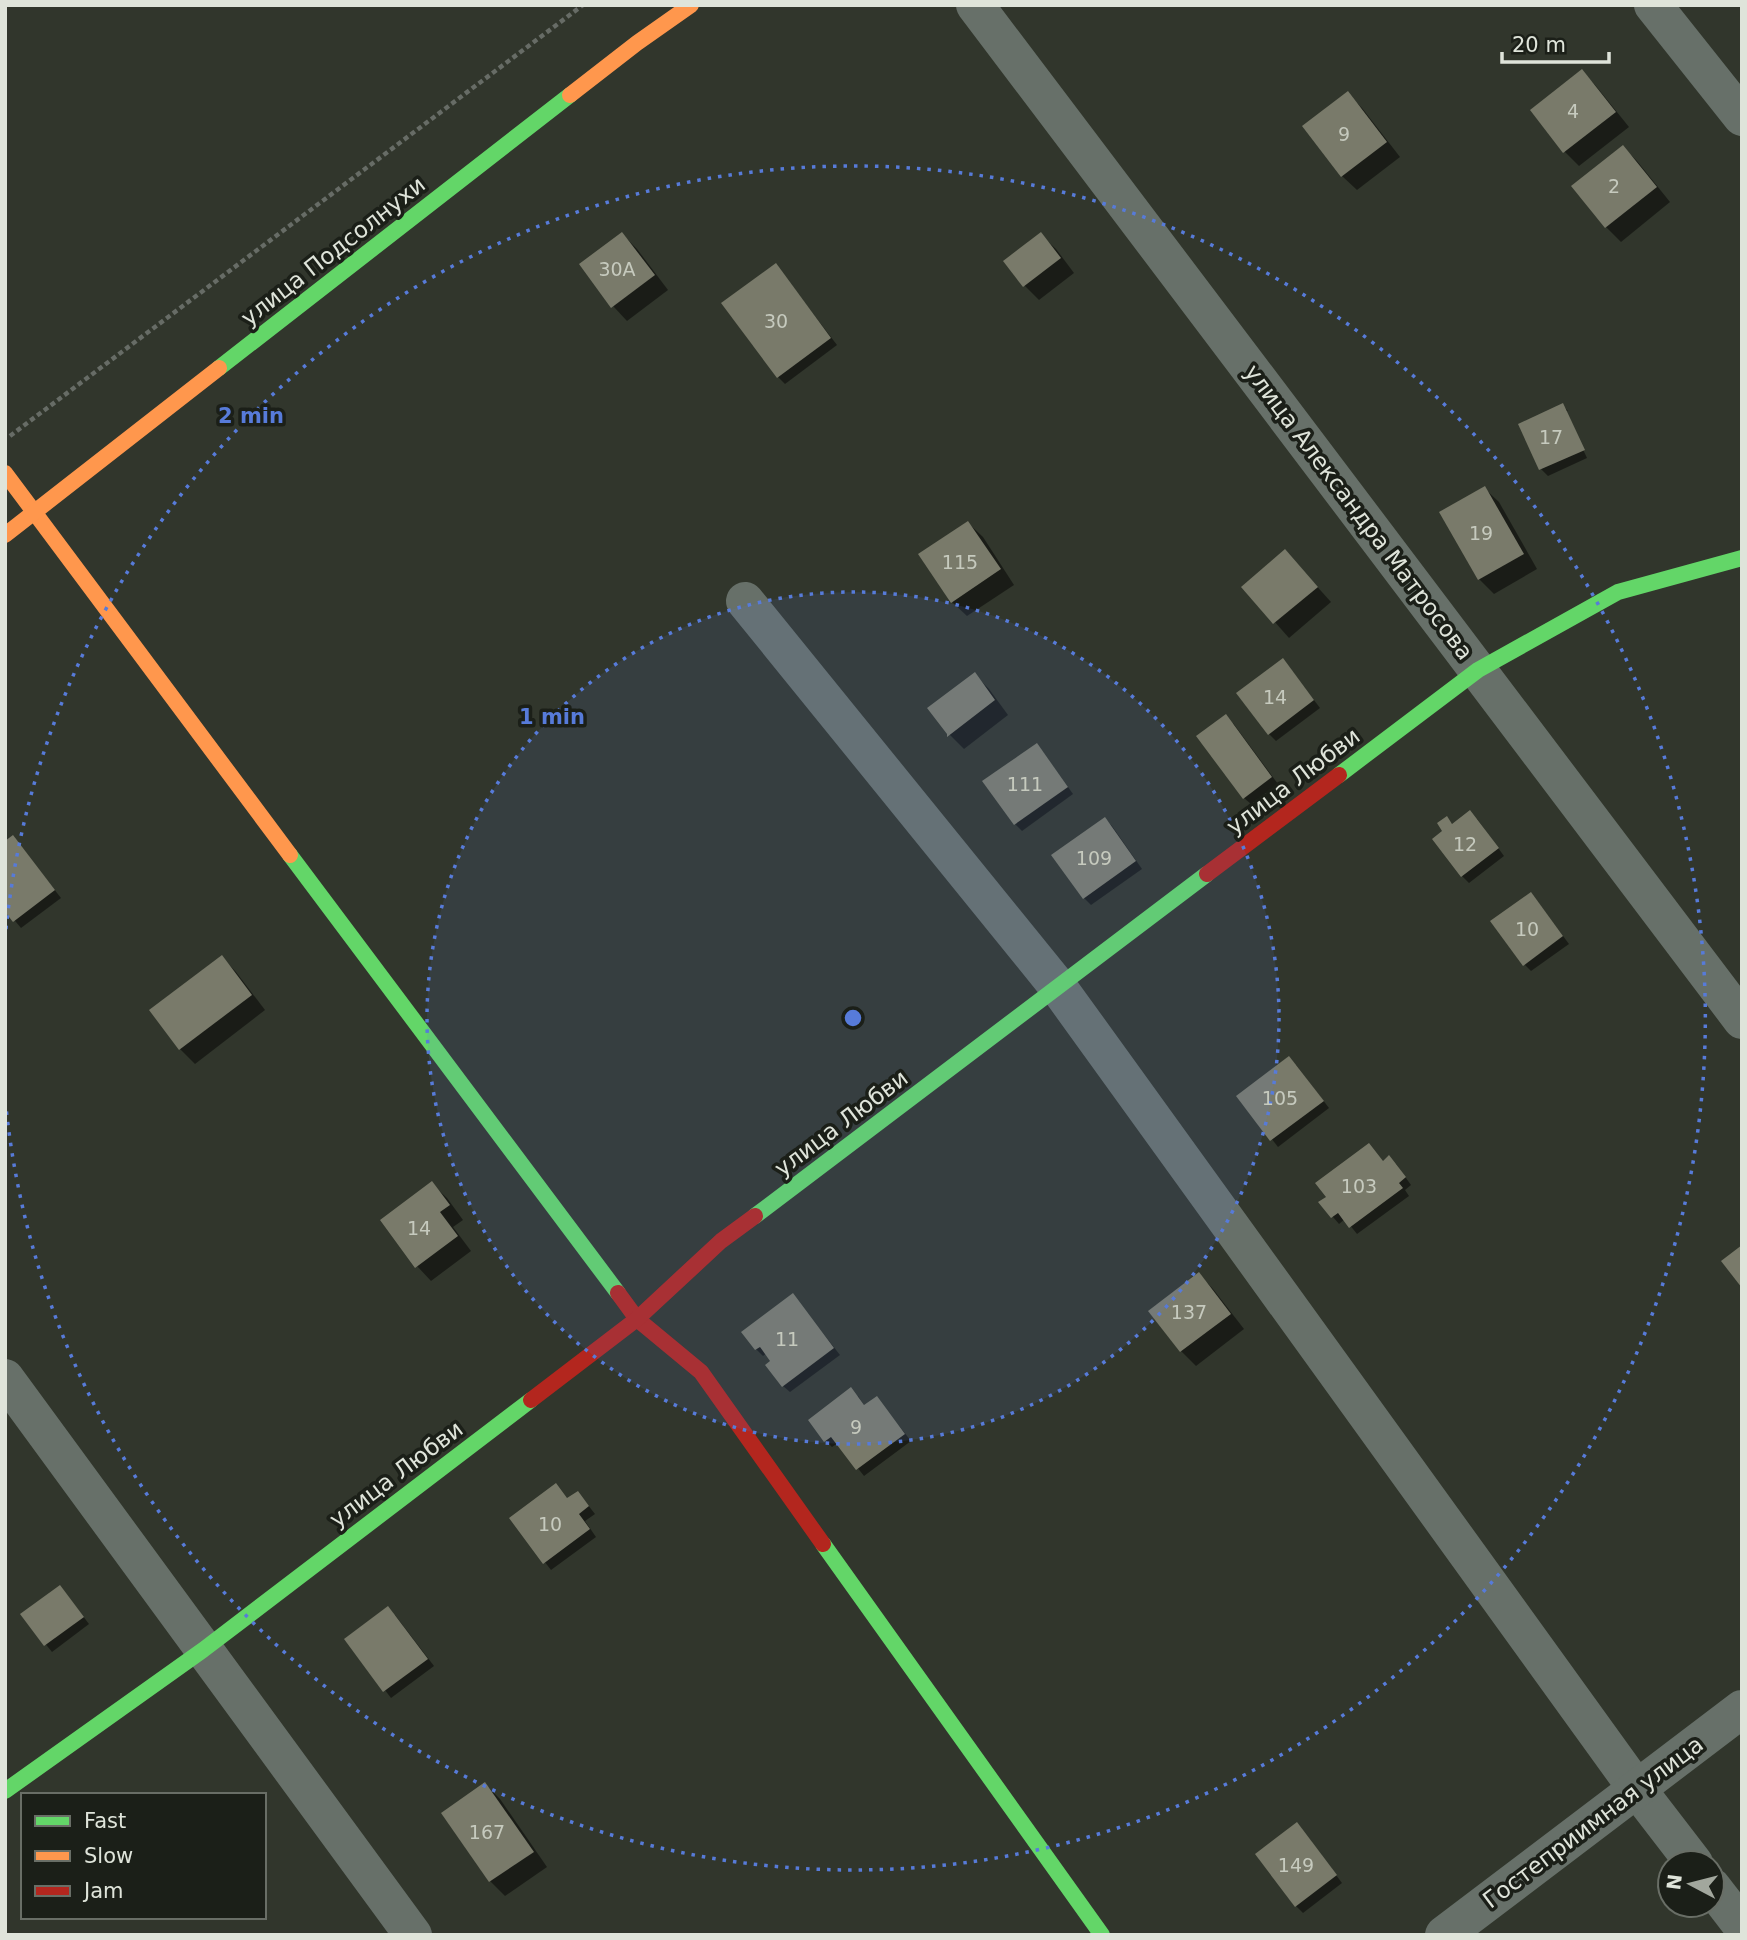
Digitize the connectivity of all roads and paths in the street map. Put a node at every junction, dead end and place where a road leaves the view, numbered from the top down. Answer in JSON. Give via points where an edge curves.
{"nodes":[{"id":1,"x":583,"y":5,"type":"edge"},
{"id":2,"x":691,"y":5,"type":"edge"},
{"id":3,"x":975,"y":5,"type":"edge"},
{"id":4,"x":1653,"y":5,"type":"edge"},
{"id":5,"x":1742,"y":117,"type":"edge"},
{"id":6,"x":5,"y":440,"type":"edge"},
{"id":7,"x":5,"y":473,"type":"edge"},
{"id":8,"x":35,"y":512,"type":"junction"},
{"id":9,"x":5,"y":535,"type":"edge"},
{"id":10,"x":1742,"y":558,"type":"edge"},
{"id":11,"x":745,"y":601,"type":"dead end"},
{"id":12,"x":1478,"y":670,"type":"junction"},
{"id":13,"x":1058,"y":987,"type":"junction"},
{"id":14,"x":1742,"y":1020,"type":"edge"},
{"id":15,"x":637,"y":1319,"type":"junction"},
{"id":16,"x":5,"y":1378,"type":"edge"},
{"id":17,"x":203,"y":1650,"type":"junction"},
{"id":18,"x":1742,"y":1709,"type":"edge"},
{"id":19,"x":1637,"y":1788,"type":"junction"},
{"id":20,"x":5,"y":1791,"type":"edge"},
{"id":21,"x":1683,"y":1849,"type":"edge"},
{"id":22,"x":1726,"y":1905,"type":"edge"},
{"id":23,"x":1742,"y":1926,"type":"edge"},
{"id":24,"x":413,"y":1935,"type":"edge"},
{"id":25,"x":1102,"y":1935,"type":"edge"},
{"id":26,"x":1444,"y":1935,"type":"edge"}],
"edges":[{"from":1,"to":6,"type":"path"},
{"from":2,"to":8,"type":"street","name":"улица Подсолнухи"},
{"from":3,"to":12,"type":"street","name":"улица Александра Матросова"},
{"from":4,"to":5,"type":"street"},
{"from":7,"to":8,"type":"street"},
{"from":8,"to":9,"type":"street","name":"улица Подсолнухи"},
{"from":8,"to":15,"type":"street"},
{"from":10,"to":12,"type":"street","name":"улица Любви","via":[[1618,592]]},
{"from":11,"to":13,"type":"street"},
{"from":12,"to":13,"type":"street","name":"улица Любви"},
{"from":12,"to":14,"type":"street","name":"улица Александра Матросова"},
{"from":13,"to":15,"type":"street","name":"улица Любви","via":[[722,1241]]},
{"from":13,"to":19,"type":"street"},
{"from":15,"to":17,"type":"street","name":"улица Любви"},
{"from":15,"to":25,"type":"street","via":[[701,1373]]},
{"from":16,"to":17,"type":"street"},
{"from":17,"to":20,"type":"street","name":"улица Любви"},
{"from":17,"to":24,"type":"street"},
{"from":18,"to":19,"type":"street","name":"Гостеприимная улица"},
{"from":19,"to":21,"type":"street"},
{"from":19,"to":26,"type":"street","name":"Гостеприимная улица"},
{"from":22,"to":23,"type":"street"}]}
